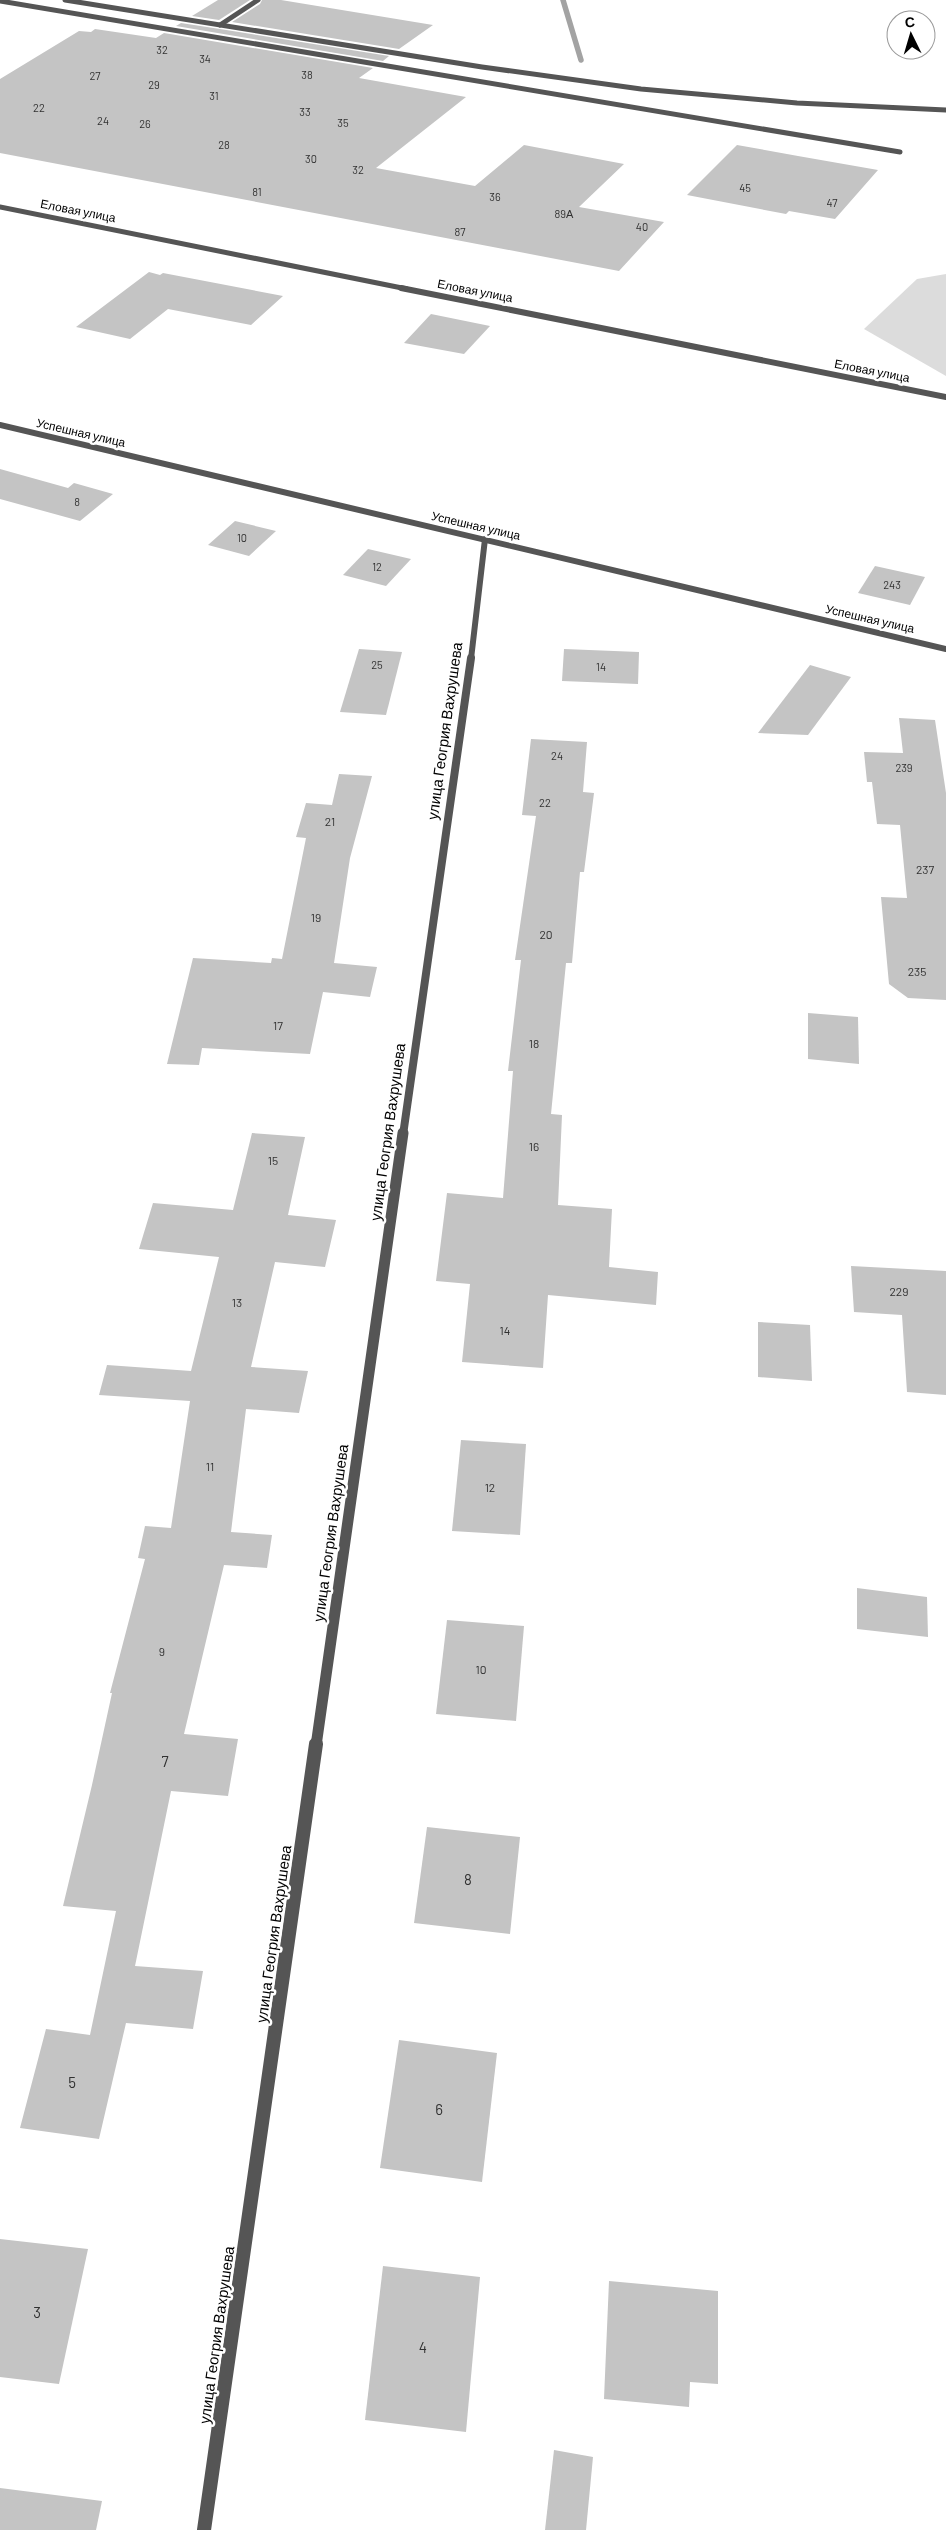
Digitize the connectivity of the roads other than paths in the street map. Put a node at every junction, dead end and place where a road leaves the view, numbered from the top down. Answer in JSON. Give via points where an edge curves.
{"nodes":[{"id":1,"x":65,"y":0,"type":"edge"},
{"id":2,"x":258,"y":0,"type":"edge"},
{"id":3,"x":0,"y":1,"type":"edge"},
{"id":4,"x":220,"y":25,"type":"junction"},
{"id":5,"x":561,"y":78,"type":"junction"},
{"id":6,"x":555,"y":83,"type":"dead end"},
{"id":7,"x":548,"y":88,"type":"dead end"},
{"id":8,"x":542,"y":93,"type":"junction"},
{"id":9,"x":946,"y":110,"type":"edge"},
{"id":10,"x":900,"y":152,"type":"dead end"},
{"id":11,"x":0,"y":207,"type":"edge"},
{"id":12,"x":946,"y":397,"type":"edge"},
{"id":13,"x":0,"y":425,"type":"edge"},
{"id":14,"x":485,"y":540,"type":"junction"},
{"id":15,"x":946,"y":649,"type":"edge"},
{"id":16,"x":204,"y":2530,"type":"edge"}],
"edges":[{"from":1,"to":4,"type":"street"},
{"from":2,"to":4,"type":"street"},
{"from":3,"to":8,"type":"street"},
{"from":4,"to":5,"type":"street"},
{"from":5,"to":6,"type":"street"},
{"from":5,"to":9,"type":"street","via":[[641,89],[797,103]]},
{"from":7,"to":8,"type":"street"},
{"from":8,"to":10,"type":"street"},
{"from":11,"to":12,"type":"street","name":"Еловая улица"},
{"from":13,"to":14,"type":"street","name":"Успешная улица"},
{"from":14,"to":15,"type":"street","name":"Успешная улица"},
{"from":14,"to":16,"type":"street","name":"улица Геогрия Вахрушева","via":[[468,679]]}]}
